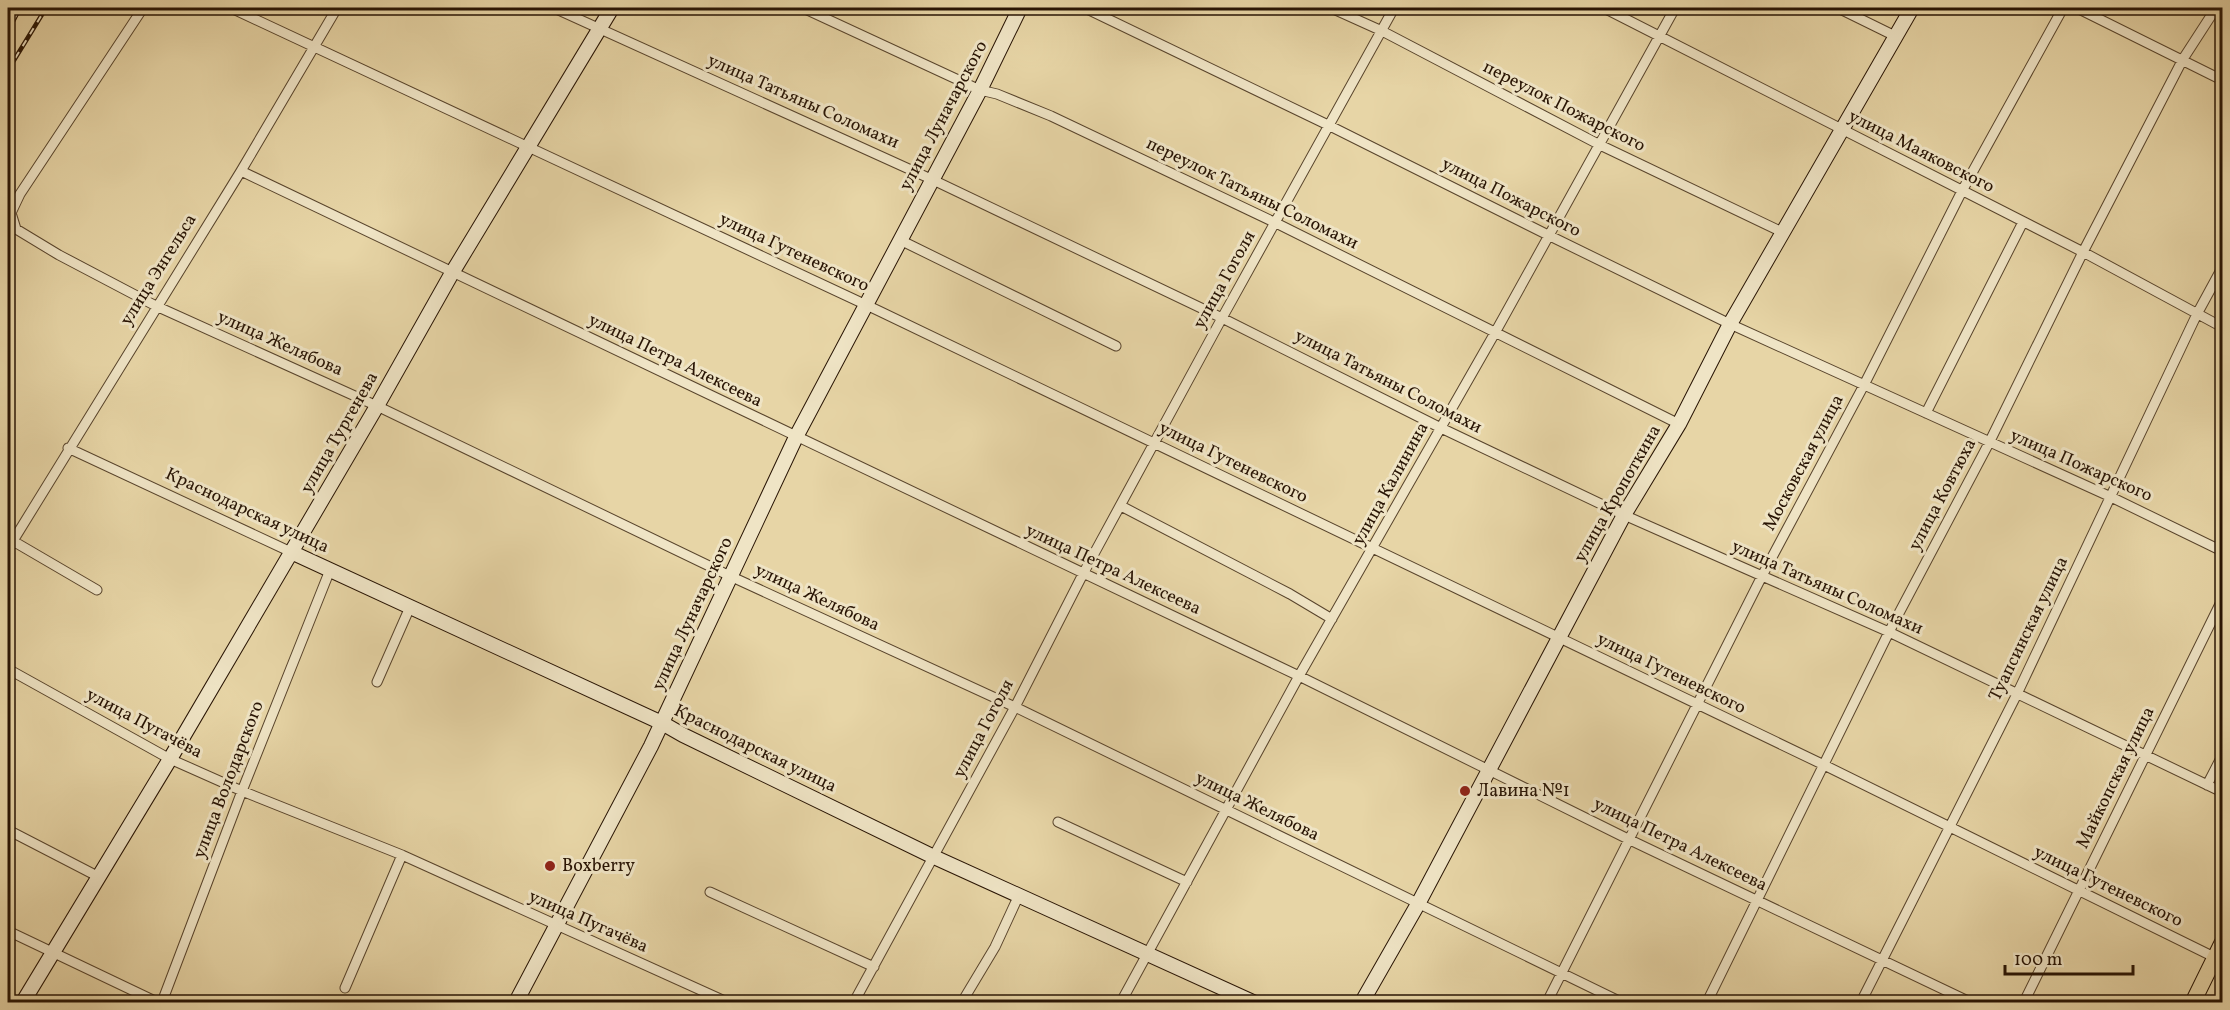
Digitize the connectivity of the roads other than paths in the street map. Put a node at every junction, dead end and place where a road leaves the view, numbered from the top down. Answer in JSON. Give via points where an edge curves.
{"nodes":[{"id":1,"x":143,"y":8,"type":"edge"},
{"id":2,"x":231,"y":8,"type":"edge"},
{"id":3,"x":337,"y":8,"type":"edge"},
{"id":4,"x":554,"y":8,"type":"edge"},
{"id":5,"x":612,"y":8,"type":"edge"},
{"id":6,"x":803,"y":8,"type":"edge"},
{"id":7,"x":1020,"y":8,"type":"edge"},
{"id":8,"x":1085,"y":8,"type":"edge"},
{"id":9,"x":1331,"y":8,"type":"edge"},
{"id":10,"x":1394,"y":8,"type":"edge"},
{"id":11,"x":1604,"y":8,"type":"edge"},
{"id":12,"x":1675,"y":8,"type":"edge"},
{"id":13,"x":1838,"y":8,"type":"edge"},
{"id":14,"x":1912,"y":8,"type":"edge"},
{"id":15,"x":2063,"y":8,"type":"edge"},
{"id":16,"x":2078,"y":8,"type":"edge"},
{"id":17,"x":2216,"y":8,"type":"edge"},
{"id":18,"x":600,"y":28,"type":"junction"},
{"id":19,"x":1382,"y":31,"type":"junction"},
{"id":20,"x":1660,"y":35,"type":"junction"},
{"id":21,"x":1895,"y":36,"type":"junction"},
{"id":22,"x":314,"y":45,"type":"junction"},
{"id":23,"x":2184,"y":59,"type":"junction"},
{"id":24,"x":2223,"y":80,"type":"edge"},
{"id":25,"x":980,"y":90,"type":"junction"},
{"id":26,"x":1328,"y":125,"type":"junction"},
{"id":27,"x":1841,"y":130,"type":"junction"},
{"id":28,"x":528,"y":145,"type":"junction"},
{"id":29,"x":1600,"y":145,"type":"junction"},
{"id":30,"x":241,"y":171,"type":"junction"},
{"id":31,"x":931,"y":179,"type":"junction"},
{"id":32,"x":1962,"y":192,"type":"junction"},
{"id":33,"x":1276,"y":222,"type":"junction"},
{"id":34,"x":2023,"y":222,"type":"junction"},
{"id":35,"x":1782,"y":232,"type":"junction"},
{"id":36,"x":1548,"y":235,"type":"junction"},
{"id":37,"x":900,"y":240,"type":"junction"},
{"id":38,"x":2083,"y":252,"type":"junction"},
{"id":39,"x":2223,"y":268,"type":"edge"},
{"id":40,"x":452,"y":273,"type":"junction"},
{"id":41,"x":867,"y":305,"type":"junction"},
{"id":42,"x":156,"y":306,"type":"junction"},
{"id":43,"x":2198,"y":314,"type":"junction"},
{"id":44,"x":1222,"y":318,"type":"junction"},
{"id":45,"x":1730,"y":324,"type":"junction"},
{"id":46,"x":2223,"y":327,"type":"edge"},
{"id":47,"x":1496,"y":332,"type":"junction"},
{"id":48,"x":1116,"y":346,"type":"dead end"},
{"id":49,"x":1864,"y":386,"type":"junction"},
{"id":50,"x":377,"y":406,"type":"junction"},
{"id":51,"x":1926,"y":413,"type":"junction"},
{"id":52,"x":1679,"y":424,"type":"junction"},
{"id":53,"x":1441,"y":428,"type":"junction"},
{"id":54,"x":796,"y":437,"type":"junction"},
{"id":55,"x":1989,"y":443,"type":"junction"},
{"id":56,"x":1155,"y":444,"type":"junction"},
{"id":57,"x":68,"y":448,"type":"junction"},
{"id":58,"x":2111,"y":497,"type":"junction"},
{"id":59,"x":1121,"y":506,"type":"junction"},
{"id":60,"x":1624,"y":515,"type":"junction"},
{"id":61,"x":10,"y":545,"type":"edge"},
{"id":62,"x":1373,"y":549,"type":"junction"},
{"id":63,"x":2223,"y":551,"type":"edge"},
{"id":64,"x":291,"y":552,"type":"junction"},
{"id":65,"x":330,"y":570,"type":"junction"},
{"id":66,"x":1083,"y":574,"type":"junction"},
{"id":67,"x":730,"y":576,"type":"junction"},
{"id":68,"x":1762,"y":576,"type":"junction"},
{"id":69,"x":97,"y":590,"type":"dead end"},
{"id":70,"x":2223,"y":600,"type":"edge"},
{"id":71,"x":410,"y":608,"type":"junction"},
{"id":72,"x":1332,"y":619,"type":"junction"},
{"id":73,"x":1889,"y":632,"type":"junction"},
{"id":74,"x":1558,"y":638,"type":"junction"},
{"id":75,"x":8,"y":669,"type":"edge"},
{"id":76,"x":1299,"y":676,"type":"junction"},
{"id":77,"x":377,"y":682,"type":"dead end"},
{"id":78,"x":2017,"y":694,"type":"junction"},
{"id":79,"x":1696,"y":705,"type":"junction"},
{"id":80,"x":1015,"y":707,"type":"junction"},
{"id":81,"x":662,"y":723,"type":"junction"},
{"id":82,"x":2146,"y":755,"type":"junction"},
{"id":83,"x":2223,"y":756,"type":"edge"},
{"id":84,"x":170,"y":759,"type":"junction"},
{"id":85,"x":1824,"y":765,"type":"junction"},
{"id":86,"x":1488,"y":770,"type":"junction"},
{"id":87,"x":2207,"y":785,"type":"junction"},
{"id":88,"x":242,"y":791,"type":"junction"},
{"id":89,"x":2223,"y":792,"type":"edge"},
{"id":90,"x":1226,"y":810,"type":"junction"},
{"id":91,"x":1058,"y":822,"type":"dead end"},
{"id":92,"x":1948,"y":827,"type":"junction"},
{"id":93,"x":8,"y":830,"type":"edge"},
{"id":94,"x":1628,"y":839,"type":"junction"},
{"id":95,"x":402,"y":855,"type":"junction"},
{"id":96,"x":934,"y":857,"type":"junction"},
{"id":97,"x":99,"y":877,"type":"junction"},
{"id":98,"x":1187,"y":882,"type":"junction"},
{"id":99,"x":2078,"y":891,"type":"junction"},
{"id":100,"x":710,"y":892,"type":"dead end"},
{"id":101,"x":1019,"y":896,"type":"junction"},
{"id":102,"x":1758,"y":900,"type":"junction"},
{"id":103,"x":1418,"y":903,"type":"junction"},
{"id":104,"x":556,"y":926,"type":"junction"},
{"id":105,"x":8,"y":931,"type":"edge"},
{"id":106,"x":2223,"y":943,"type":"edge"},
{"id":107,"x":52,"y":953,"type":"junction"},
{"id":108,"x":1147,"y":954,"type":"junction"},
{"id":109,"x":2216,"y":958,"type":"junction"},
{"id":110,"x":1881,"y":960,"type":"junction"},
{"id":111,"x":874,"y":967,"type":"junction"},
{"id":112,"x":1562,"y":974,"type":"junction"},
{"id":113,"x":345,"y":988,"type":"dead end"},
{"id":114,"x":23,"y":1002,"type":"edge"},
{"id":115,"x":157,"y":1002,"type":"edge"},
{"id":116,"x":162,"y":1002,"type":"edge"},
{"id":117,"x":516,"y":1002,"type":"edge"},
{"id":118,"x":727,"y":1002,"type":"edge"},
{"id":119,"x":854,"y":1002,"type":"edge"},
{"id":120,"x":962,"y":1002,"type":"edge"},
{"id":121,"x":1121,"y":1002,"type":"edge"},
{"id":122,"x":1253,"y":1002,"type":"edge"},
{"id":123,"x":1362,"y":1002,"type":"edge"},
{"id":124,"x":1547,"y":1002,"type":"edge"},
{"id":125,"x":1621,"y":1002,"type":"edge"},
{"id":126,"x":1707,"y":1002,"type":"edge"},
{"id":127,"x":1860,"y":1002,"type":"edge"},
{"id":128,"x":1970,"y":1002,"type":"edge"},
{"id":129,"x":2024,"y":1002,"type":"edge"},
{"id":130,"x":2193,"y":1002,"type":"edge"}],
"edges":[{"from":1,"to":42,"type":"street","name":"улица Желябова","via":[[11,213],[16,229]]},
{"from":2,"to":22,"type":"street","name":"улица Гутеневского"},
{"from":3,"to":22,"type":"street","name":"улица Энгельса"},
{"from":4,"to":18,"type":"street","name":"улица Татьяны Соломахи"},
{"from":5,"to":18,"type":"main road","name":"улица Тургенева"},
{"from":6,"to":25,"type":"street","name":"переулок Татьяны Соломахи"},
{"from":7,"to":25,"type":"main road","name":"улица Луначарского"},
{"from":8,"to":26,"type":"street","name":"улица Пожарского"},
{"from":9,"to":19,"type":"street","name":"переулок Пожарского"},
{"from":10,"to":19,"type":"street","name":"улица Гоголя"},
{"from":11,"to":20,"type":"street","name":"улица Маяковского"},
{"from":12,"to":20,"type":"street","name":"улица Калинина"},
{"from":13,"to":21,"type":"street"},
{"from":14,"to":21,"type":"main road","name":"улица Кропоткина"},
{"from":15,"to":32,"type":"street","name":"Московская улица"},
{"from":16,"to":23,"type":"street"},
{"from":17,"to":23,"type":"street","name":"улица Ковтюха"},
{"from":18,"to":28,"type":"main road","name":"улица Тургенева"},
{"from":18,"to":31,"type":"street","name":"улица Татьяны Соломахи"},
{"from":19,"to":26,"type":"street","name":"улица Гоголя"},
{"from":19,"to":29,"type":"street","name":"переулок Пожарского"},
{"from":20,"to":27,"type":"street","name":"улица Маяковского"},
{"from":20,"to":29,"type":"street","name":"улица Калинина"},
{"from":21,"to":27,"type":"main road","name":"улица Кропоткина"},
{"from":22,"to":28,"type":"street","name":"улица Гутеневского"},
{"from":22,"to":30,"type":"street","name":"улица Энгельса"},
{"from":23,"to":24,"type":"street"},
{"from":23,"to":38,"type":"street","name":"улица Ковтюха"},
{"from":25,"to":31,"type":"main road","name":"улица Луначарского"},
{"from":25,"to":33,"type":"street","name":"переулок Татьяны Соломахи","via":[[1052,116]]},
{"from":26,"to":33,"type":"street","name":"улица Гоголя"},
{"from":26,"to":36,"type":"street","name":"улица Пожарского"},
{"from":27,"to":32,"type":"street","name":"улица Маяковского"},
{"from":27,"to":35,"type":"main road","name":"улица Кропоткина"},
{"from":28,"to":40,"type":"main road","name":"улица Тургенева"},
{"from":28,"to":41,"type":"street","name":"улица Гутеневского"},
{"from":29,"to":35,"type":"street","name":"переулок Пожарского"},
{"from":29,"to":36,"type":"street","name":"улица Калинина"},
{"from":30,"to":40,"type":"street","name":"улица Петра Алексеева"},
{"from":30,"to":42,"type":"street","name":"улица Энгельса"},
{"from":31,"to":37,"type":"main road","name":"улица Луначарского"},
{"from":31,"to":44,"type":"street","name":"улица Татьяны Соломахи"},
{"from":32,"to":34,"type":"street","name":"улица Маяковского"},
{"from":32,"to":49,"type":"street","name":"Московская улица"},
{"from":33,"to":44,"type":"street","name":"улица Гоголя"},
{"from":33,"to":47,"type":"street","name":"переулок Татьяны Соломахи"},
{"from":34,"to":38,"type":"street","name":"улица Маяковского"},
{"from":34,"to":51,"type":"street"},
{"from":35,"to":45,"type":"main road","name":"улица Кропоткина"},
{"from":36,"to":45,"type":"street","name":"улица Пожарского"},
{"from":36,"to":47,"type":"street","name":"улица Калинина"},
{"from":37,"to":41,"type":"main road","name":"улица Луначарского"},
{"from":37,"to":48,"type":"street"},
{"from":38,"to":43,"type":"street","name":"улица Маяковского"},
{"from":38,"to":55,"type":"street","name":"улица Ковтюха"},
{"from":39,"to":43,"type":"street","name":"Туапсинская улица"},
{"from":40,"to":50,"type":"main road","name":"улица Тургенева"},
{"from":40,"to":54,"type":"street","name":"улица Петра Алексеева"},
{"from":41,"to":54,"type":"main road","name":"улица Луначарского"},
{"from":41,"to":56,"type":"street","name":"улица Гутеневского"},
{"from":42,"to":50,"type":"street","name":"улица Желябова"},
{"from":42,"to":57,"type":"street","name":"улица Энгельса"},
{"from":43,"to":46,"type":"street","name":"улица Маяковского"},
{"from":43,"to":58,"type":"street","name":"Туапсинская улица"},
{"from":44,"to":53,"type":"street","name":"улица Татьяны Соломахи"},
{"from":44,"to":56,"type":"street","name":"улица Гоголя"},
{"from":45,"to":49,"type":"street","name":"улица Пожарского"},
{"from":45,"to":52,"type":"main road","name":"улица Кропоткина"},
{"from":47,"to":52,"type":"street","name":"переулок Татьяны Соломахи"},
{"from":47,"to":53,"type":"street","name":"улица Калинина"},
{"from":49,"to":51,"type":"street","name":"улица Пожарского"},
{"from":49,"to":68,"type":"street","name":"Московская улица"},
{"from":50,"to":64,"type":"main road","name":"улица Тургенева"},
{"from":50,"to":67,"type":"street","name":"улица Желябова"},
{"from":51,"to":55,"type":"street","name":"улица Пожарского"},
{"from":52,"to":60,"type":"main road","name":"улица Кропоткина"},
{"from":53,"to":60,"type":"street","name":"улица Татьяны Соломахи"},
{"from":53,"to":62,"type":"street","name":"улица Калинина"},
{"from":54,"to":66,"type":"street","name":"улица Петра Алексеева"},
{"from":54,"to":67,"type":"main road","name":"улица Луначарского"},
{"from":55,"to":58,"type":"street","name":"улица Пожарского"},
{"from":55,"to":73,"type":"street","name":"улица Ковтюха"},
{"from":56,"to":59,"type":"street","name":"улица Гоголя"},
{"from":56,"to":62,"type":"street","name":"улица Гутеневского"},
{"from":57,"to":61,"type":"street","name":"улица Энгельса"},
{"from":57,"to":64,"type":"street","name":"Краснодарская улица"},
{"from":58,"to":63,"type":"street","name":"улица Пожарского"},
{"from":58,"to":78,"type":"street","name":"Туапсинская улица"},
{"from":59,"to":66,"type":"street","name":"улица Гоголя"},
{"from":59,"to":72,"type":"street"},
{"from":60,"to":68,"type":"street","name":"улица Татьяны Соломахи"},
{"from":60,"to":74,"type":"main road","name":"улица Кропоткина"},
{"from":61,"to":69,"type":"street"},
{"from":62,"to":72,"type":"street","name":"улица Калинина"},
{"from":62,"to":74,"type":"street","name":"улица Гутеневского"},
{"from":64,"to":65,"type":"main road","name":"Краснодарская улица"},
{"from":64,"to":84,"type":"main road","name":"улица Тургенева"},
{"from":65,"to":71,"type":"main road","name":"Краснодарская улица"},
{"from":65,"to":88,"type":"street","name":"улица Володарского"},
{"from":66,"to":76,"type":"street","name":"улица Петра Алексеева"},
{"from":66,"to":80,"type":"street","name":"улица Гоголя"},
{"from":67,"to":80,"type":"street","name":"улица Желябова"},
{"from":67,"to":81,"type":"main road","name":"улица Луначарского"},
{"from":68,"to":73,"type":"street","name":"улица Татьяны Соломахи"},
{"from":68,"to":79,"type":"street","name":"Московская улица"},
{"from":70,"to":82,"type":"street","name":"Майкопская улица"},
{"from":71,"to":77,"type":"street"},
{"from":71,"to":81,"type":"main road","name":"Краснодарская улица"},
{"from":72,"to":76,"type":"street","name":"улица Калинина"},
{"from":73,"to":78,"type":"street","name":"улица Татьяны Соломахи"},
{"from":73,"to":85,"type":"street","name":"улица Ковтюха"},
{"from":74,"to":79,"type":"street","name":"улица Гутеневского"},
{"from":74,"to":86,"type":"main road","name":"улица Кропоткина"},
{"from":75,"to":84,"type":"street","name":"улица Пугачёва"},
{"from":76,"to":86,"type":"street","name":"улица Петра Алексеева"},
{"from":76,"to":90,"type":"street","name":"улица Калинина"},
{"from":78,"to":82,"type":"street","name":"улица Татьяны Соломахи"},
{"from":78,"to":92,"type":"street","name":"Туапсинская улица"},
{"from":79,"to":85,"type":"street","name":"улица Гутеневского"},
{"from":79,"to":94,"type":"street","name":"Московская улица"},
{"from":80,"to":90,"type":"street","name":"улица Желябова"},
{"from":80,"to":96,"type":"street","name":"улица Гоголя"},
{"from":81,"to":96,"type":"main road","name":"Краснодарская улица"},
{"from":81,"to":104,"type":"main road","name":"улица Луначарского"},
{"from":82,"to":87,"type":"street","name":"улица Татьяны Соломахи"},
{"from":82,"to":99,"type":"street","name":"Майкопская улица"},
{"from":83,"to":87,"type":"street"},
{"from":84,"to":88,"type":"street","name":"улица Пугачёва"},
{"from":84,"to":97,"type":"main road","name":"улица Тургенева"},
{"from":85,"to":92,"type":"street","name":"улица Гутеневского"},
{"from":85,"to":102,"type":"street","name":"улица Ковтюха"},
{"from":86,"to":94,"type":"street","name":"улица Петра Алексеева"},
{"from":86,"to":103,"type":"main road","name":"улица Кропоткина"},
{"from":87,"to":89,"type":"street","name":"улица Татьяны Соломахи"},
{"from":88,"to":95,"type":"street","name":"улица Пугачёва"},
{"from":88,"to":116,"type":"street","name":"улица Володарского"},
{"from":90,"to":98,"type":"street","name":"улица Калинина"},
{"from":90,"to":103,"type":"street","name":"улица Желябова"},
{"from":91,"to":98,"type":"street"},
{"from":92,"to":99,"type":"street","name":"улица Гутеневского"},
{"from":92,"to":110,"type":"street","name":"Туапсинская улица"},
{"from":93,"to":97,"type":"street"},
{"from":94,"to":102,"type":"street","name":"улица Петра Алексеева"},
{"from":94,"to":112,"type":"street","name":"Московская улица"},
{"from":95,"to":104,"type":"street","name":"улица Пугачёва"},
{"from":95,"to":113,"type":"street"},
{"from":96,"to":101,"type":"main road","name":"Краснодарская улица"},
{"from":96,"to":111,"type":"street","name":"улица Гоголя"},
{"from":97,"to":107,"type":"main road","name":"улица Тургенева"},
{"from":98,"to":108,"type":"street","name":"улица Калинина"},
{"from":99,"to":109,"type":"street","name":"улица Гутеневского"},
{"from":99,"to":129,"type":"street","name":"Майкопская улица"},
{"from":100,"to":111,"type":"street"},
{"from":101,"to":108,"type":"main road","name":"Краснодарская улица"},
{"from":101,"to":120,"type":"street"},
{"from":102,"to":110,"type":"street","name":"улица Петра Алексеева"},
{"from":102,"to":126,"type":"street","name":"улица Ковтюха"},
{"from":103,"to":112,"type":"street","name":"улица Желябова"},
{"from":103,"to":123,"type":"main road","name":"улица Кропоткина"},
{"from":104,"to":117,"type":"main road","name":"улица Луначарского"},
{"from":104,"to":118,"type":"street","name":"улица Пугачёва"},
{"from":105,"to":107,"type":"street"},
{"from":106,"to":109,"type":"main road"},
{"from":107,"to":114,"type":"main road","name":"улица Тургенева"},
{"from":107,"to":115,"type":"street"},
{"from":108,"to":121,"type":"street","name":"улица Калинина"},
{"from":108,"to":122,"type":"main road","name":"Краснодарская улица"},
{"from":109,"to":130,"type":"main road"},
{"from":110,"to":127,"type":"street","name":"Туапсинская улица"},
{"from":110,"to":128,"type":"street","name":"улица Петра Алексеева"},
{"from":111,"to":119,"type":"street","name":"улица Гоголя"},
{"from":112,"to":124,"type":"street","name":"Московская улица"},
{"from":112,"to":125,"type":"street","name":"улица Желябова"}]}
